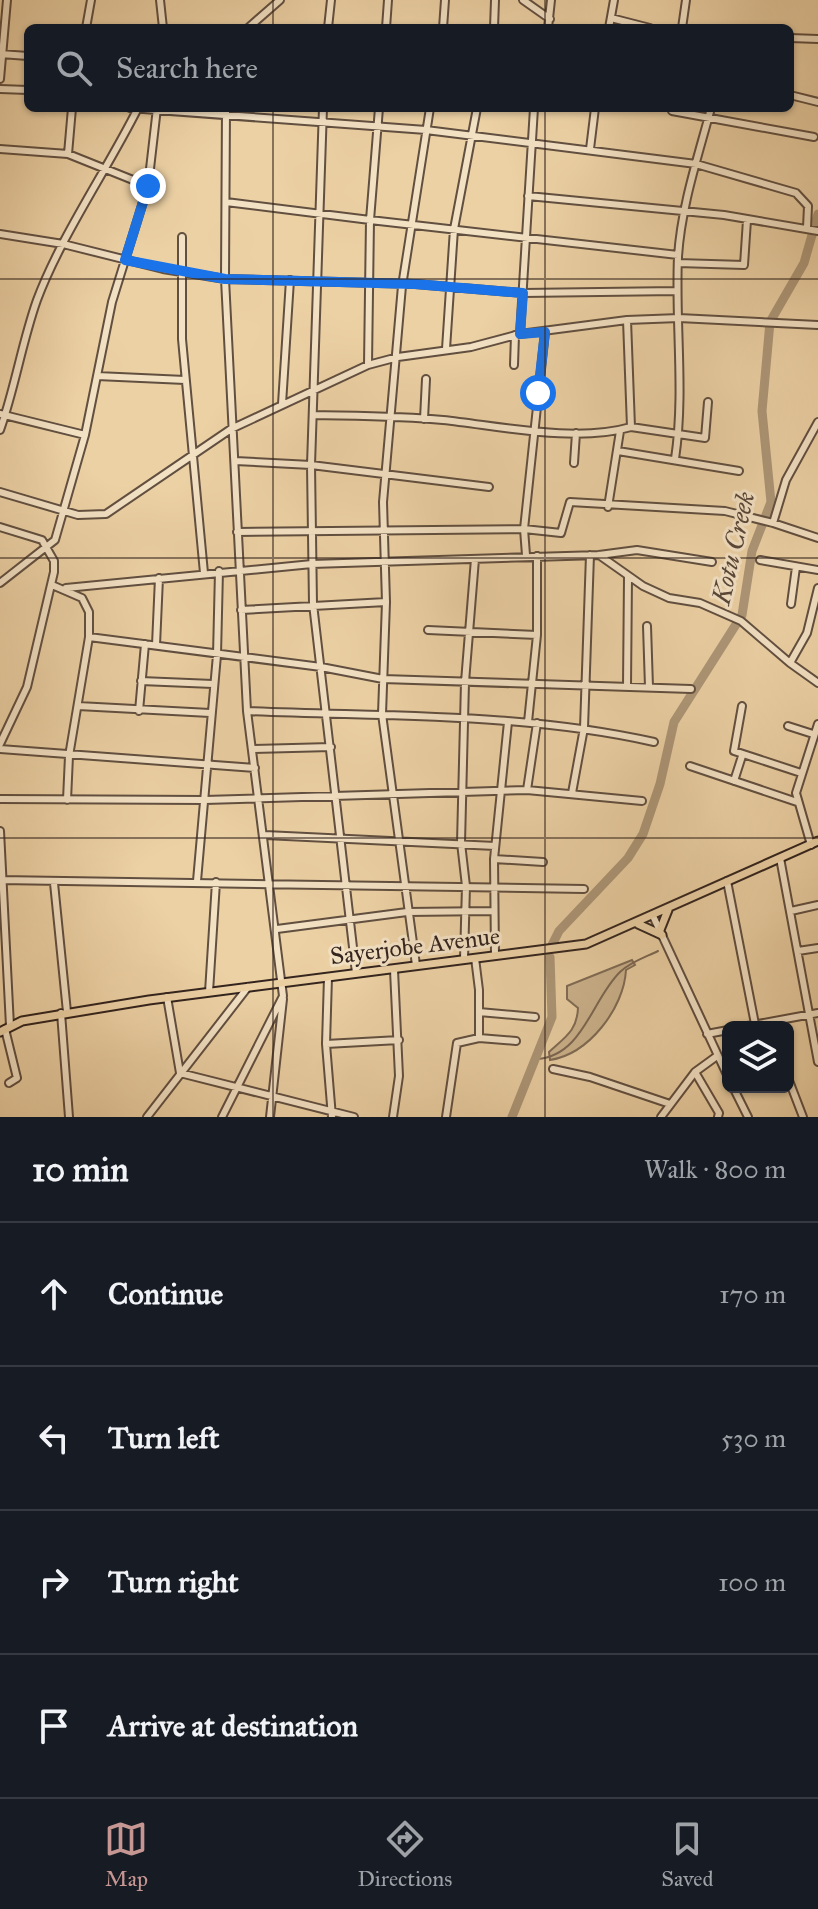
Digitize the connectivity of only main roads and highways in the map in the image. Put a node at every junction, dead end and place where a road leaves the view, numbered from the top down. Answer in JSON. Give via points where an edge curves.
{"nodes":[{"id":1,"x":814,"y":843,"type":"edge"},
{"id":2,"x":669,"y":908,"type":"junction"},
{"id":3,"x":636,"y":924,"type":"junction"},
{"id":4,"x":5,"y":1029,"type":"edge"}],
"edges":[{"from":1,"to":2,"type":"main road","name":"Sayerjobe Avenue"},
{"from":2,"to":3,"type":"main road","name":"Sayerjobe Avenue"},
{"from":2,"to":3,"type":"main road","via":[[661,932]]},
{"from":3,"to":4,"type":"main road","name":"Sayerjobe Avenue","via":[[586,944],[167,997],[64,1013]]}]}
